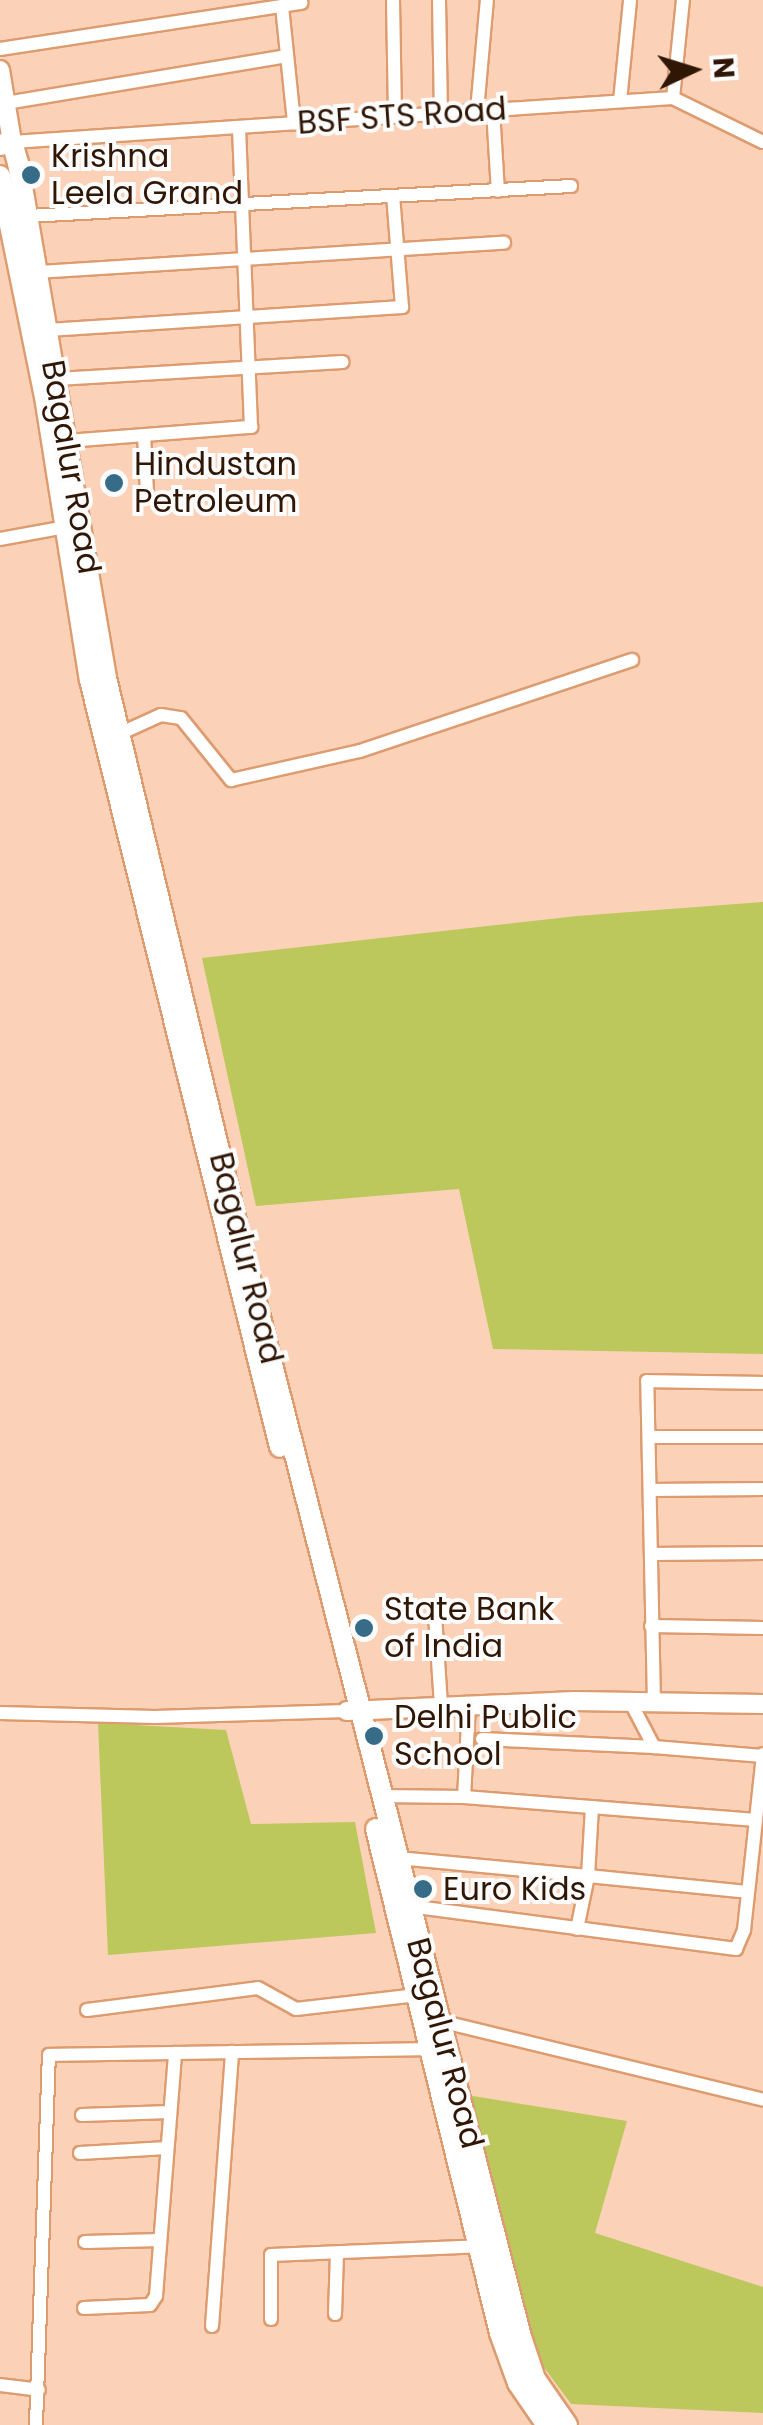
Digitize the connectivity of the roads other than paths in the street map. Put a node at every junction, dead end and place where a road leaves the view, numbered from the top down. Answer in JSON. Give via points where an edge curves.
{"nodes":[{"id":1,"x":393,"y":0,"type":"edge"},
{"id":2,"x":440,"y":0,"type":"edge"},
{"id":3,"x":487,"y":0,"type":"edge"},
{"id":4,"x":630,"y":0,"type":"edge"},
{"id":5,"x":683,"y":0,"type":"edge"},
{"id":6,"x":302,"y":3,"type":"dead end"},
{"id":7,"x":282,"y":6,"type":"junction"},
{"id":8,"x":0,"y":49,"type":"edge"},
{"id":9,"x":286,"y":56,"type":"junction"},
{"id":10,"x":0,"y":70,"type":"edge"},
{"id":11,"x":673,"y":98,"type":"junction"},
{"id":12,"x":620,"y":101,"type":"junction"},
{"id":13,"x":6,"y":103,"type":"junction"},
{"id":14,"x":493,"y":110,"type":"junction"},
{"id":15,"x":477,"y":111,"type":"junction"},
{"id":16,"x":441,"y":113,"type":"junction"},
{"id":17,"x":395,"y":116,"type":"junction"},
{"id":18,"x":294,"y":123,"type":"junction"},
{"id":19,"x":240,"y":127,"type":"junction"},
{"id":20,"x":763,"y":142,"type":"edge"},
{"id":21,"x":15,"y":144,"type":"edge"},
{"id":22,"x":9,"y":165,"type":"edge"},
{"id":23,"x":0,"y":176,"type":"edge"},
{"id":24,"x":571,"y":186,"type":"dead end"},
{"id":25,"x":498,"y":191,"type":"junction"},
{"id":26,"x":394,"y":196,"type":"junction"},
{"id":27,"x":242,"y":206,"type":"junction"},
{"id":28,"x":28,"y":216,"type":"junction"},
{"id":29,"x":504,"y":244,"type":"dead end"},
{"id":30,"x":398,"y":251,"type":"junction"},
{"id":31,"x":244,"y":261,"type":"junction"},
{"id":32,"x":38,"y":272,"type":"junction"},
{"id":33,"x":246,"y":319,"type":"junction"},
{"id":34,"x":48,"y":330,"type":"junction"},
{"id":35,"x":342,"y":362,"type":"dead end"},
{"id":36,"x":248,"y":366,"type":"junction"},
{"id":37,"x":56,"y":380,"type":"junction"},
{"id":38,"x":144,"y":435,"type":"junction"},
{"id":39,"x":67,"y":441,"type":"junction"},
{"id":40,"x":147,"y":493,"type":"dead end"},
{"id":41,"x":66,"y":527,"type":"junction"},
{"id":42,"x":0,"y":539,"type":"edge"},
{"id":43,"x":632,"y":660,"type":"dead end"},
{"id":44,"x":119,"y":734,"type":"junction"},
{"id":45,"x":237,"y":1260,"type":"junction"},
{"id":46,"x":763,"y":1383,"type":"edge"},
{"id":47,"x":650,"y":1436,"type":"junction"},
{"id":48,"x":763,"y":1438,"type":"edge"},
{"id":49,"x":763,"y":1489,"type":"edge"},
{"id":50,"x":650,"y":1490,"type":"junction"},
{"id":51,"x":763,"y":1553,"type":"edge"},
{"id":52,"x":651,"y":1554,"type":"junction"},
{"id":53,"x":435,"y":1615,"type":"dead end"},
{"id":54,"x":652,"y":1626,"type":"junction"},
{"id":55,"x":763,"y":1628,"type":"edge"},
{"id":56,"x":631,"y":1703,"type":"junction"},
{"id":57,"x":654,"y":1704,"type":"junction"},
{"id":58,"x":763,"y":1704,"type":"edge"},
{"id":59,"x":470,"y":1705,"type":"junction"},
{"id":60,"x":441,"y":1706,"type":"junction"},
{"id":61,"x":353,"y":1710,"type":"junction"},
{"id":62,"x":0,"y":1713,"type":"edge"},
{"id":63,"x":482,"y":1739,"type":"dead end"},
{"id":64,"x":654,"y":1747,"type":"junction"},
{"id":65,"x":763,"y":1755,"type":"edge"},
{"id":66,"x":380,"y":1796,"type":"junction"},
{"id":67,"x":464,"y":1797,"type":"junction"},
{"id":68,"x":592,"y":1807,"type":"junction"},
{"id":69,"x":756,"y":1820,"type":"junction"},
{"id":70,"x":398,"y":1858,"type":"junction"},
{"id":71,"x":588,"y":1876,"type":"junction"},
{"id":72,"x":747,"y":1892,"type":"junction"},
{"id":73,"x":409,"y":1906,"type":"junction"},
{"id":74,"x":577,"y":1929,"type":"junction"},
{"id":75,"x":417,"y":1994,"type":"junction"},
{"id":76,"x":87,"y":2010,"type":"dead end"},
{"id":77,"x":431,"y":2021,"type":"junction"},
{"id":78,"x":430,"y":2050,"type":"junction"},
{"id":79,"x":232,"y":2052,"type":"junction"},
{"id":80,"x":175,"y":2053,"type":"junction"},
{"id":81,"x":763,"y":2100,"type":"edge"},
{"id":82,"x":170,"y":2112,"type":"junction"},
{"id":83,"x":82,"y":2115,"type":"dead end"},
{"id":84,"x":168,"y":2148,"type":"junction"},
{"id":85,"x":80,"y":2153,"type":"dead end"},
{"id":86,"x":160,"y":2240,"type":"junction"},
{"id":87,"x":84,"y":2242,"type":"dead end"},
{"id":88,"x":487,"y":2246,"type":"junction"},
{"id":89,"x":337,"y":2255,"type":"junction"},
{"id":90,"x":84,"y":2308,"type":"dead end"},
{"id":91,"x":335,"y":2314,"type":"dead end"},
{"id":92,"x":270,"y":2319,"type":"dead end"},
{"id":93,"x":212,"y":2326,"type":"dead end"},
{"id":94,"x":0,"y":2385,"type":"edge"},
{"id":95,"x":39,"y":2390,"type":"junction"},
{"id":96,"x":36,"y":2425,"type":"edge"},
{"id":97,"x":547,"y":2425,"type":"edge"},
{"id":98,"x":567,"y":2425,"type":"edge"}],
"edges":[{"from":1,"to":17,"type":"street"},
{"from":2,"to":16,"type":"street"},
{"from":3,"to":15,"type":"street"},
{"from":4,"to":12,"type":"street"},
{"from":5,"to":11,"type":"street"},
{"from":6,"to":7,"type":"street"},
{"from":7,"to":8,"type":"street"},
{"from":7,"to":9,"type":"street"},
{"from":9,"to":13,"type":"street"},
{"from":9,"to":18,"type":"street"},
{"from":10,"to":13,"type":"street","name":"Bagalur Road"},
{"from":11,"to":12,"type":"street","name":"BSF STS Road"},
{"from":11,"to":20,"type":"street","name":"BSF STS Road"},
{"from":12,"to":14,"type":"street","name":"BSF STS Road"},
{"from":13,"to":21,"type":"street","name":"Bagalur Road"},
{"from":14,"to":15,"type":"street","name":"BSF STS Road"},
{"from":14,"to":25,"type":"street"},
{"from":15,"to":16,"type":"street","name":"BSF STS Road"},
{"from":16,"to":17,"type":"street","name":"BSF STS Road"},
{"from":17,"to":18,"type":"street","name":"BSF STS Road"},
{"from":18,"to":19,"type":"street","name":"BSF STS Road"},
{"from":19,"to":21,"type":"street","name":"BSF STS Road"},
{"from":19,"to":27,"type":"street"},
{"from":21,"to":22,"type":"main road","name":"Bagalur Road"},
{"from":22,"to":28,"type":"main road","name":"Bagalur Road"},
{"from":23,"to":41,"type":"main road","name":"Bagalur Road"},
{"from":24,"to":25,"type":"street"},
{"from":25,"to":26,"type":"street"},
{"from":26,"to":27,"type":"street"},
{"from":26,"to":30,"type":"street"},
{"from":27,"to":28,"type":"street"},
{"from":27,"to":31,"type":"street"},
{"from":28,"to":32,"type":"main road","name":"Bagalur Road"},
{"from":29,"to":30,"type":"street"},
{"from":30,"to":31,"type":"street"},
{"from":30,"to":33,"type":"street","via":[[402,306]]},
{"from":31,"to":32,"type":"street"},
{"from":31,"to":33,"type":"street"},
{"from":32,"to":34,"type":"main road","name":"Bagalur Road"},
{"from":33,"to":34,"type":"street"},
{"from":33,"to":36,"type":"street"},
{"from":34,"to":37,"type":"main road","name":"Bagalur Road"},
{"from":35,"to":36,"type":"street"},
{"from":36,"to":37,"type":"street"},
{"from":36,"to":38,"type":"street","via":[[250,427]]},
{"from":37,"to":39,"type":"main road","name":"Bagalur Road"},
{"from":38,"to":39,"type":"street"},
{"from":38,"to":40,"type":"street"},
{"from":39,"to":44,"type":"main road","name":"Bagalur Road"},
{"from":41,"to":42,"type":"street"},
{"from":41,"to":45,"type":"main road","name":"Bagalur Road","via":[[112,777]]},
{"from":43,"to":44,"type":"street","via":[[360,751],[231,780],[181,718],[161,715]]},
{"from":44,"to":45,"type":"main road","name":"Bagalur Road"},
{"from":45,"to":61,"type":"main road","name":"Bagalur Road"},
{"from":46,"to":47,"type":"street","via":[[647,1381]]},
{"from":47,"to":48,"type":"street"},
{"from":47,"to":50,"type":"street"},
{"from":49,"to":50,"type":"street"},
{"from":50,"to":52,"type":"street"},
{"from":51,"to":52,"type":"street"},
{"from":52,"to":54,"type":"street"},
{"from":53,"to":60,"type":"street"},
{"from":54,"to":55,"type":"street"},
{"from":54,"to":57,"type":"street"},
{"from":56,"to":57,"type":"street"},
{"from":56,"to":59,"type":"street"},
{"from":56,"to":64,"type":"street"},
{"from":57,"to":58,"type":"street"},
{"from":59,"to":60,"type":"street"},
{"from":59,"to":67,"type":"street"},
{"from":60,"to":61,"type":"street"},
{"from":61,"to":62,"type":"street","via":[[156,1717]]},
{"from":61,"to":66,"type":"main road","name":"Bagalur Road"},
{"from":61,"to":75,"type":"main road","name":"Bagalur Road"},
{"from":63,"to":64,"type":"street"},
{"from":64,"to":65,"type":"street"},
{"from":65,"to":69,"type":"street"},
{"from":66,"to":67,"type":"street"},
{"from":66,"to":70,"type":"main road","name":"Bagalur Road"},
{"from":67,"to":68,"type":"street"},
{"from":68,"to":69,"type":"street"},
{"from":68,"to":71,"type":"street"},
{"from":69,"to":72,"type":"street"},
{"from":70,"to":71,"type":"street"},
{"from":70,"to":73,"type":"main road","name":"Bagalur Road"},
{"from":71,"to":72,"type":"street"},
{"from":71,"to":74,"type":"street"},
{"from":72,"to":74,"type":"street","via":[[736,1949]]},
{"from":73,"to":74,"type":"street"},
{"from":73,"to":77,"type":"main road","name":"Bagalur Road"},
{"from":75,"to":76,"type":"street","via":[[296,2009],[258,1988]]},
{"from":75,"to":77,"type":"main road","name":"Bagalur Road"},
{"from":77,"to":78,"type":"main road","name":"Bagalur Road"},
{"from":77,"to":81,"type":"street"},
{"from":77,"to":88,"type":"main road","name":"Bagalur Road"},
{"from":78,"to":79,"type":"street"},
{"from":78,"to":88,"type":"main road","name":"Bagalur Road"},
{"from":79,"to":80,"type":"street"},
{"from":79,"to":93,"type":"street"},
{"from":80,"to":82,"type":"street"},
{"from":80,"to":95,"type":"street","via":[[49,2055]]},
{"from":82,"to":83,"type":"street"},
{"from":82,"to":84,"type":"street"},
{"from":84,"to":85,"type":"street"},
{"from":84,"to":86,"type":"street"},
{"from":86,"to":87,"type":"street"},
{"from":86,"to":90,"type":"street","via":[[150,2304]]},
{"from":88,"to":89,"type":"street"},
{"from":88,"to":97,"type":"main road","name":"Bagalur Road","via":[[518,2383]]},
{"from":88,"to":98,"type":"main road","name":"Bagalur Road","via":[[535,2379]]},
{"from":89,"to":91,"type":"street"},
{"from":89,"to":92,"type":"street","via":[[271,2256]]},
{"from":94,"to":95,"type":"street"},
{"from":95,"to":96,"type":"street"}]}
